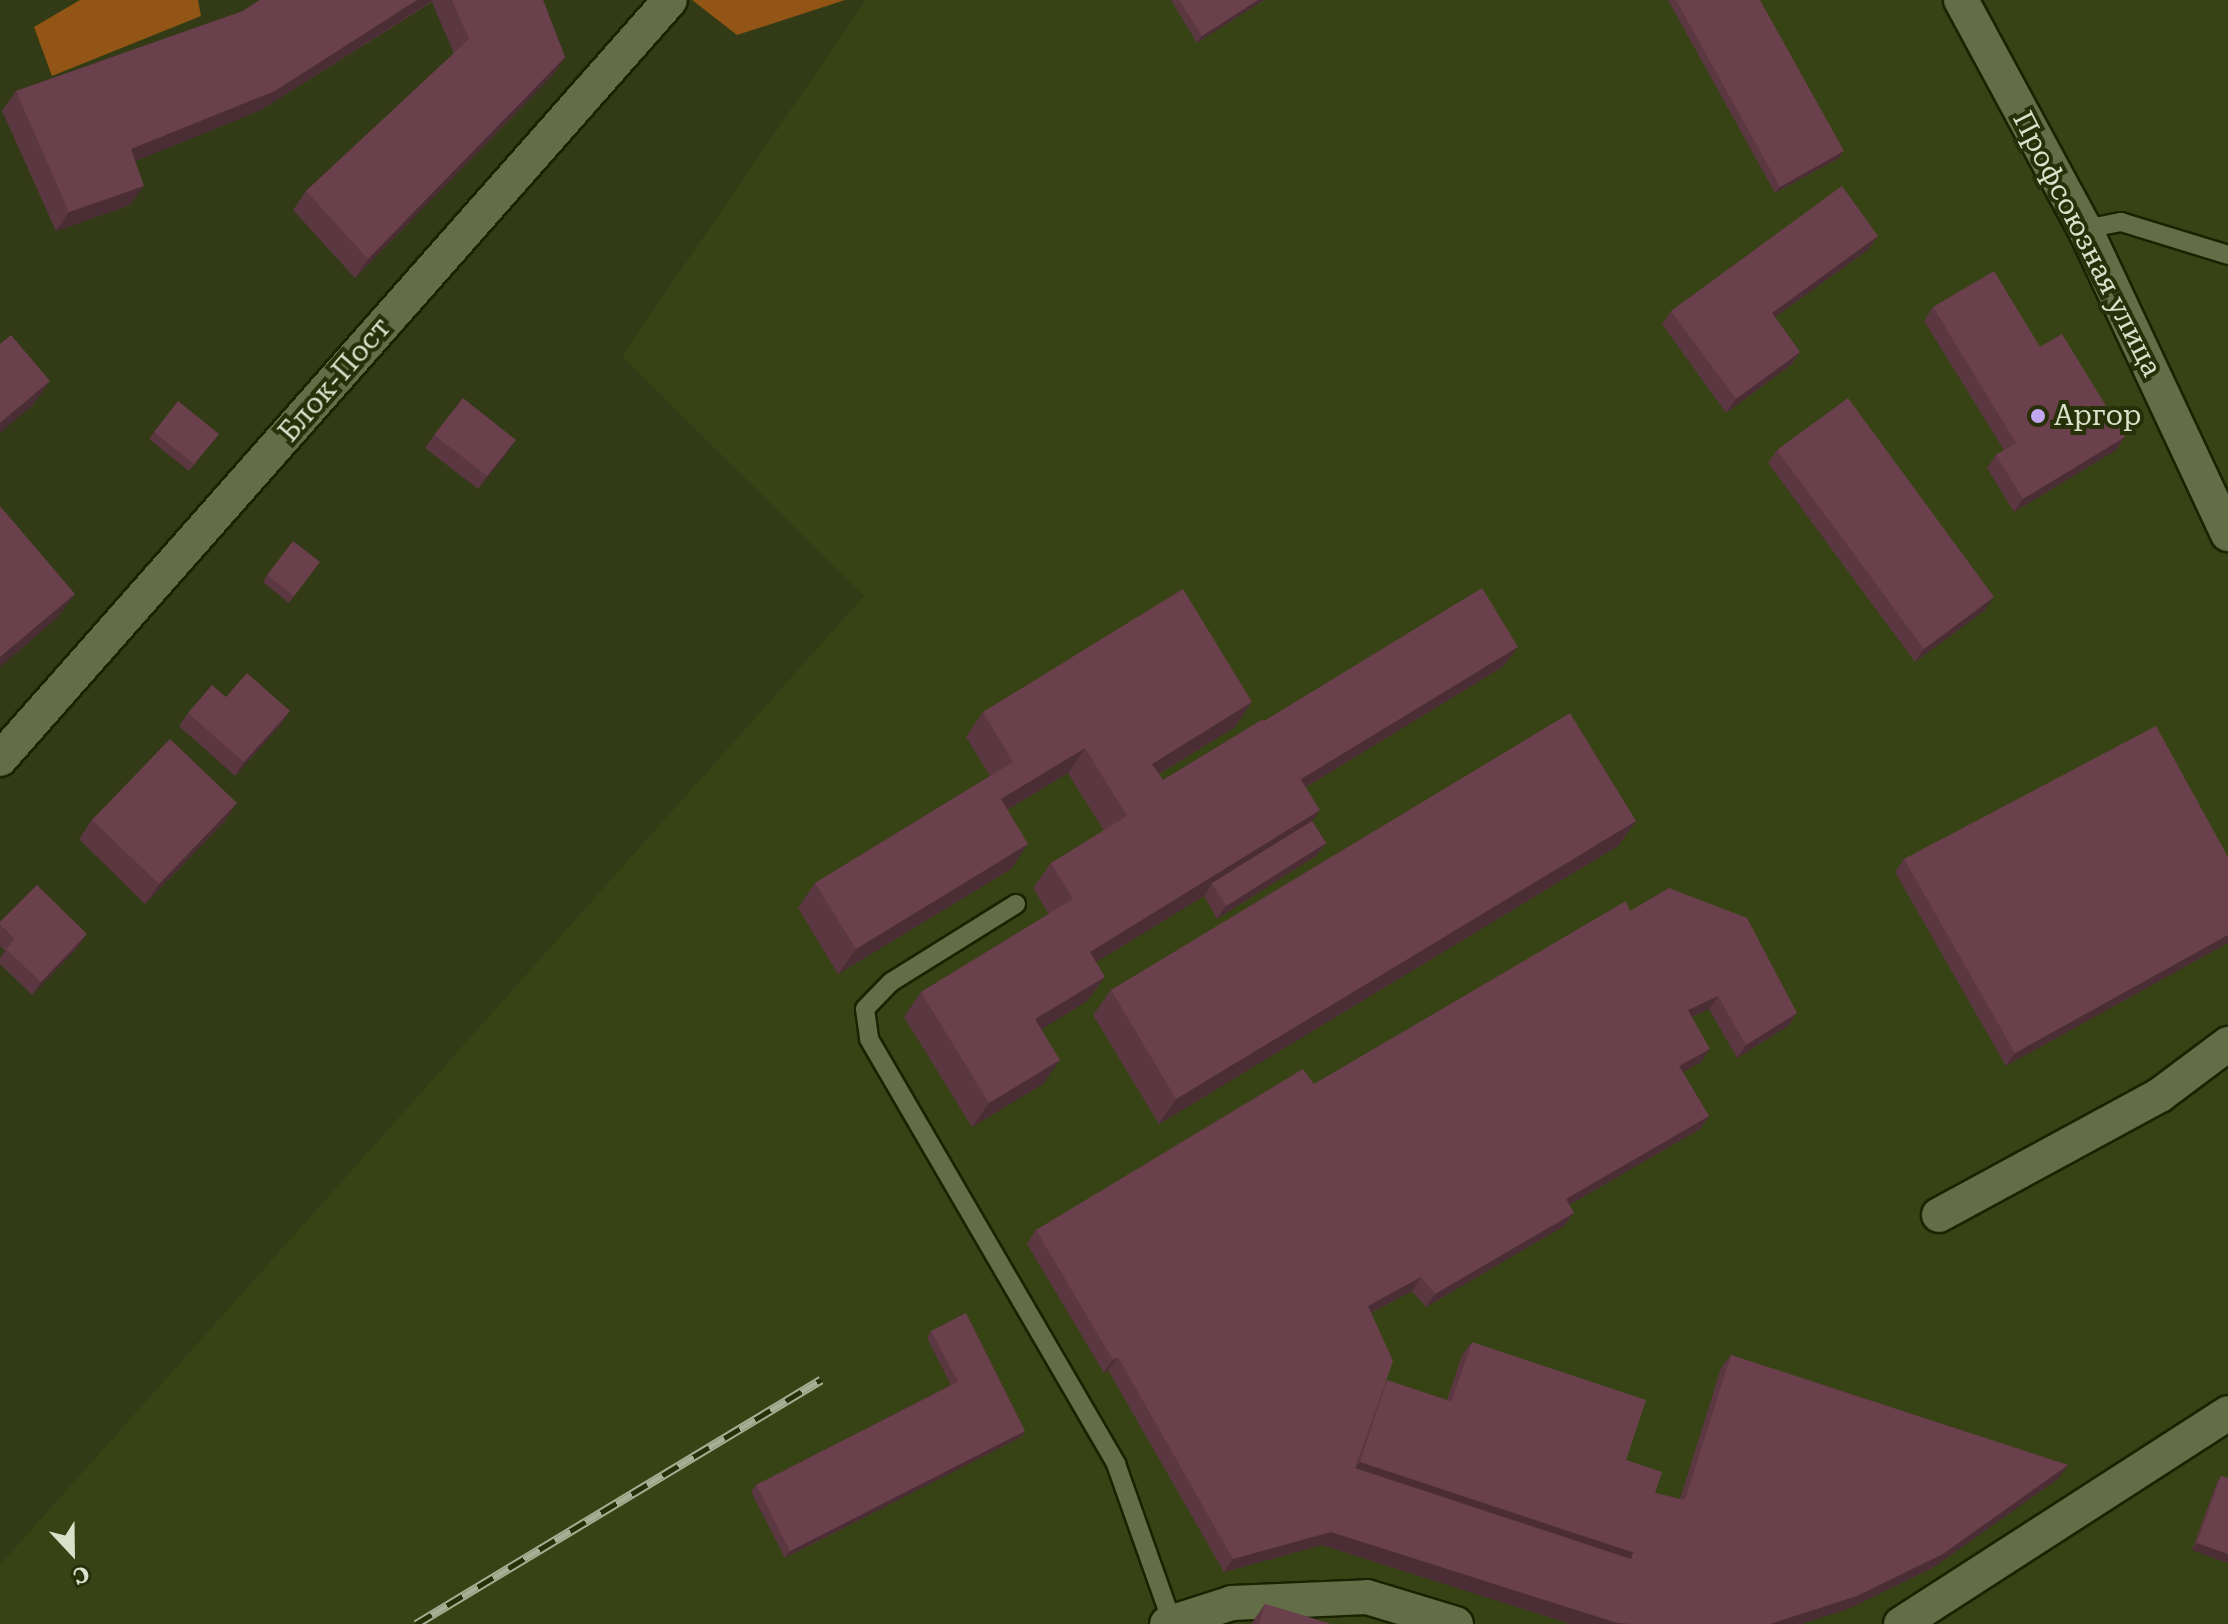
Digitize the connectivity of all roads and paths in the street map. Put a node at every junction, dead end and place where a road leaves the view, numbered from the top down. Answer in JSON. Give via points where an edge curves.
{"nodes":[{"id":1,"x":670,"y":0,"type":"edge"},
{"id":2,"x":1961,"y":0,"type":"edge"},
{"id":3,"x":2085,"y":229,"type":"junction"},
{"id":4,"x":2228,"y":255,"type":"edge"},
{"id":5,"x":2228,"y":534,"type":"edge"},
{"id":6,"x":0,"y":759,"type":"edge"},
{"id":7,"x":1016,"y":904,"type":"dead end"},
{"id":8,"x":2228,"y":1044,"type":"edge"},
{"id":9,"x":1939,"y":1215,"type":"dead end"},
{"id":10,"x":2228,"y":1413,"type":"edge"},
{"id":11,"x":1169,"y":1623,"type":"edge"},
{"id":12,"x":1456,"y":1624,"type":"edge"},
{"id":13,"x":1901,"y":1624,"type":"edge"}],
"edges":[{"from":1,"to":6,"type":"street","name":"Блок-Пост"},
{"from":2,"to":3,"type":"street","name":"Профсоюзная улица"},
{"from":3,"to":4,"type":"lane","via":[[2121,222]]},
{"from":3,"to":5,"type":"street","name":"Профсоюзная улица"},
{"from":7,"to":11,"type":"lane","via":[[891,982],[865,1009],[869,1039],[1116,1464]]},
{"from":8,"to":9,"type":"street","via":[[2160,1095]]},
{"from":10,"to":13,"type":"street"},
{"from":11,"to":12,"type":"street","via":[[1232,1603],[1367,1597]]}]}
